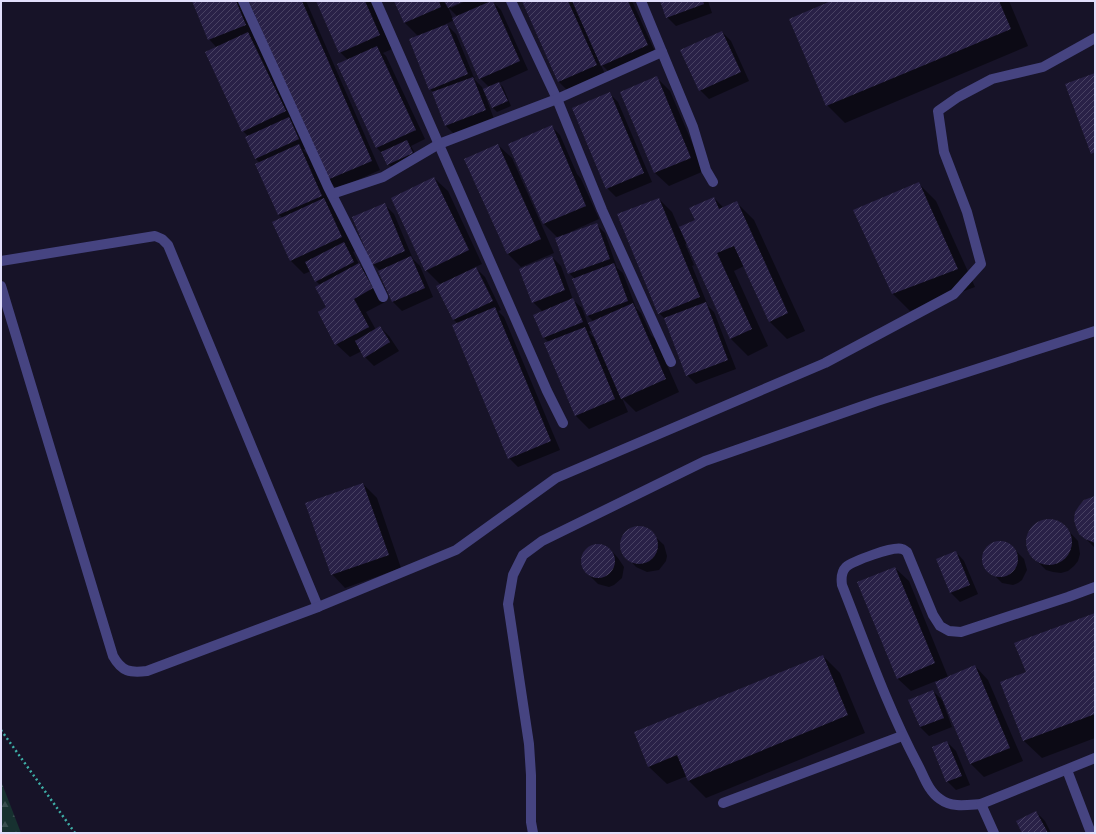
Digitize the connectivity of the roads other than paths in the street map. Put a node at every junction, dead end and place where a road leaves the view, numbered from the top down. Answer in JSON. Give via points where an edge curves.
{"nodes":[{"id":1,"x":243,"y":1,"type":"edge"},
{"id":2,"x":376,"y":1,"type":"edge"},
{"id":3,"x":511,"y":1,"type":"edge"},
{"id":4,"x":641,"y":1,"type":"edge"},
{"id":5,"x":1095,"y":38,"type":"edge"},
{"id":6,"x":662,"y":52,"type":"junction"},
{"id":7,"x":557,"y":100,"type":"junction"},
{"id":8,"x":439,"y":144,"type":"junction"},
{"id":9,"x":713,"y":182,"type":"dead end"},
{"id":10,"x":332,"y":194,"type":"junction"},
{"id":11,"x":1,"y":261,"type":"edge"},
{"id":12,"x":1,"y":286,"type":"edge"},
{"id":13,"x":383,"y":297,"type":"dead end"},
{"id":14,"x":1095,"y":331,"type":"edge"},
{"id":15,"x":671,"y":362,"type":"dead end"},
{"id":16,"x":563,"y":424,"type":"dead end"},
{"id":17,"x":1095,"y":586,"type":"edge"},
{"id":18,"x":318,"y":607,"type":"junction"},
{"id":19,"x":902,"y":736,"type":"junction"},
{"id":20,"x":1095,"y":758,"type":"edge"},
{"id":21,"x":1067,"y":770,"type":"junction"},
{"id":22,"x":723,"y":803,"type":"dead end"},
{"id":23,"x":981,"y":804,"type":"junction"},
{"id":24,"x":533,"y":833,"type":"edge"},
{"id":25,"x":994,"y":833,"type":"edge"},
{"id":26,"x":1091,"y":833,"type":"edge"}],
"edges":[{"from":1,"to":10,"type":"street"},
{"from":2,"to":8,"type":"street"},
{"from":3,"to":7,"type":"street"},
{"from":4,"to":6,"type":"street"},
{"from":5,"to":18,"type":"street","via":[[1043,67],[992,79],[938,111],[944,152],[967,212],[981,264],[954,294],[825,363],[556,478],[456,550]]},
{"from":6,"to":7,"type":"street"},
{"from":6,"to":9,"type":"street","via":[[693,127],[706,170]]},
{"from":7,"to":8,"type":"street"},
{"from":7,"to":15,"type":"street","via":[[602,210]]},
{"from":8,"to":10,"type":"street","via":[[383,177]]},
{"from":8,"to":16,"type":"street"},
{"from":10,"to":13,"type":"street"},
{"from":11,"to":18,"type":"street","via":[[155,236],[168,245]]},
{"from":12,"to":18,"type":"street","via":[[113,656],[118,664],[126,670],[147,671]]},
{"from":14,"to":24,"type":"street","via":[[877,401],[705,461],[542,542],[523,555],[513,574],[508,604],[529,744]]},
{"from":17,"to":19,"type":"street","via":[[961,632],[949,631],[940,626],[907,552],[902,549],[876,553],[846,567],[841,576],[842,585]]},
{"from":19,"to":22,"type":"street"},
{"from":19,"to":23,"type":"street","via":[[939,799],[963,806]]},
{"from":20,"to":21,"type":"street"},
{"from":21,"to":23,"type":"street"},
{"from":21,"to":26,"type":"street"},
{"from":23,"to":25,"type":"street"}]}
